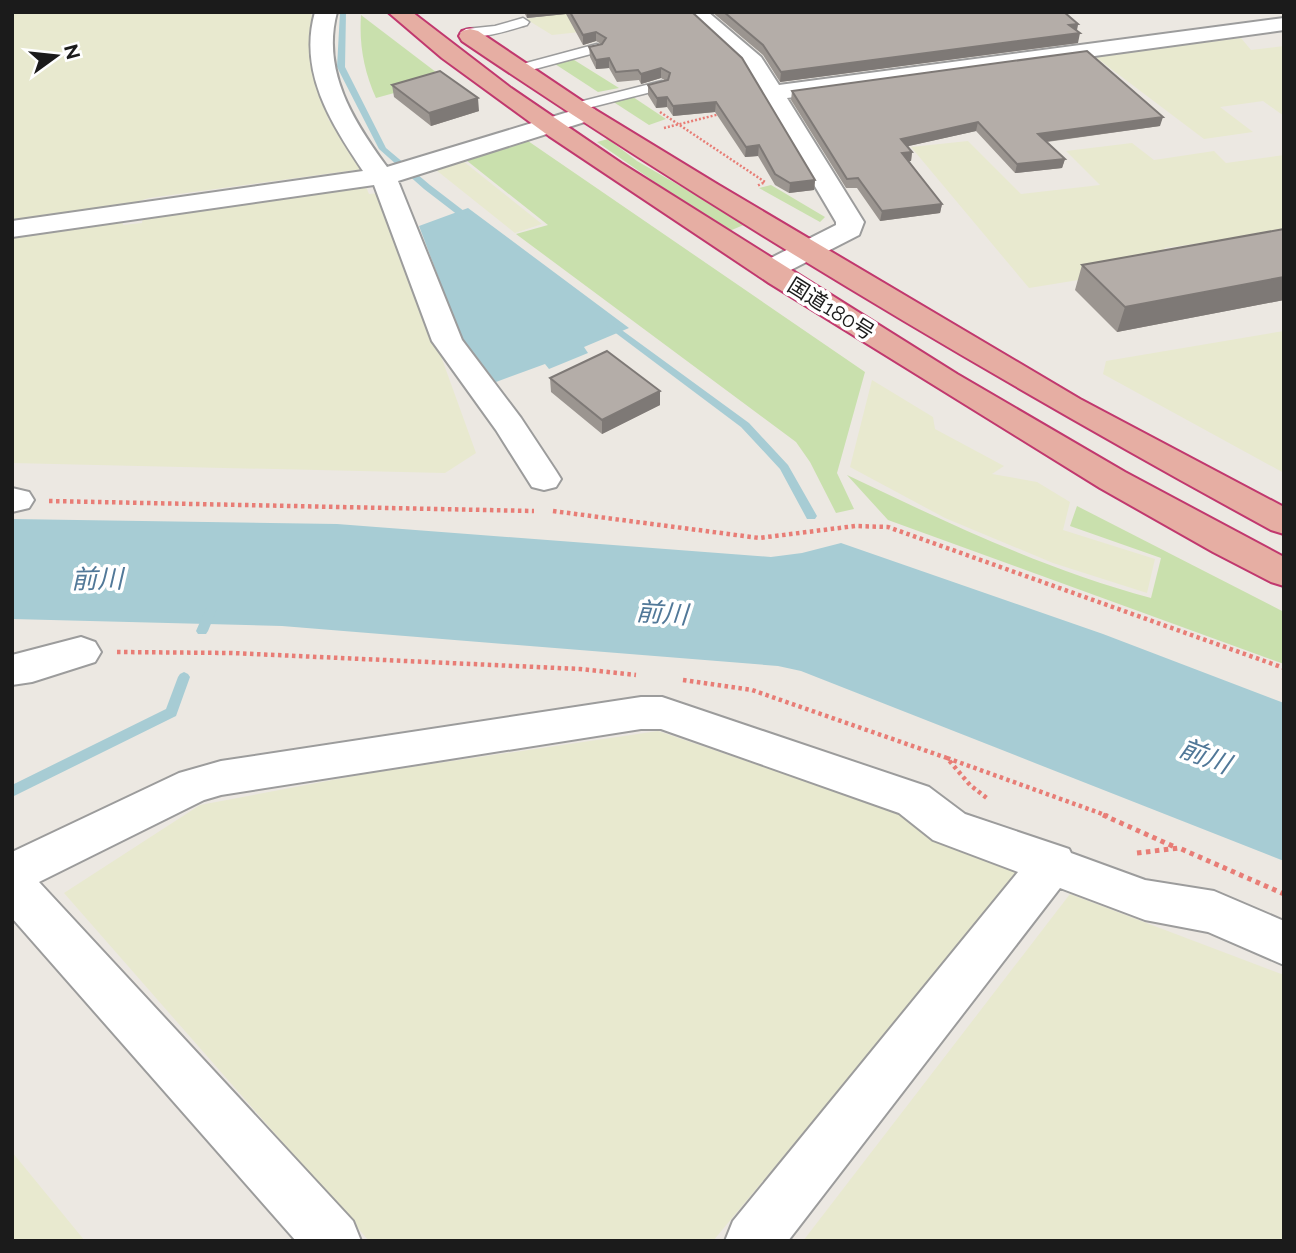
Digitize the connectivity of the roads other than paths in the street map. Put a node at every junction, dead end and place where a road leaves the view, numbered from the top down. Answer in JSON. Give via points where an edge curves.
{"nodes":[{"id":1,"x":326,"y":12,"type":"edge"},
{"id":2,"x":398,"y":12,"type":"edge"},
{"id":3,"x":437,"y":12,"type":"edge"},
{"id":4,"x":695,"y":12,"type":"edge"},
{"id":5,"x":518,"y":18,"type":"dead end"},
{"id":6,"x":1284,"y":24,"type":"edge"},
{"id":7,"x":466,"y":33,"type":"junction"},
{"id":8,"x":597,"y":48,"type":"edge"},
{"id":9,"x":520,"y":69,"type":"junction"},
{"id":10,"x":662,"y":85,"type":"edge"},
{"id":11,"x":777,"y":98,"type":"junction"},
{"id":12,"x":581,"y":111,"type":"junction"},
{"id":13,"x":552,"y":125,"type":"junction"},
{"id":14,"x":386,"y":175,"type":"junction"},
{"id":15,"x":12,"y":229,"type":"edge"},
{"id":16,"x":812,"y":250,"type":"junction"},
{"id":17,"x":769,"y":270,"type":"junction"},
{"id":18,"x":544,"y":479,"type":"dead end"},
{"id":19,"x":1284,"y":522,"type":"edge"},
{"id":20,"x":1284,"y":573,"type":"edge"},
{"id":21,"x":81,"y":652,"type":"road end"},
{"id":22,"x":12,"y":670,"type":"edge"},
{"id":23,"x":1053,"y":863,"type":"junction"},
{"id":24,"x":12,"y":874,"type":"edge"},
{"id":25,"x":12,"y":885,"type":"edge"},
{"id":26,"x":1284,"y":944,"type":"edge"},
{"id":27,"x":333,"y":1241,"type":"edge"},
{"id":28,"x":753,"y":1241,"type":"edge"}],
"edges":[{"from":1,"to":14,"type":"street","via":[[325,80]]},
{"from":2,"to":13,"type":"highway","name":"国道180号"},
{"from":3,"to":7,"type":"highway","name":"国道180号"},
{"from":4,"to":11,"type":"street","via":[[753,62]]},
{"from":5,"to":7,"type":"lane","via":[[496,30]]},
{"from":6,"to":11,"type":"street"},
{"from":7,"to":9,"type":"highway","name":"国道180号"},
{"from":8,"to":9,"type":"lane"},
{"from":9,"to":12,"type":"highway","name":"国道180号"},
{"from":10,"to":12,"type":"lane"},
{"from":11,"to":16,"type":"street","via":[[850,222],[849,229]]},
{"from":12,"to":13,"type":"street"},
{"from":12,"to":16,"type":"highway","name":"国道180号"},
{"from":13,"to":14,"type":"street"},
{"from":13,"to":17,"type":"highway","name":"国道180号","via":[[671,209]]},
{"from":14,"to":15,"type":"street"},
{"from":14,"to":18,"type":"street","via":[[447,341]]},
{"from":16,"to":17,"type":"street"},
{"from":16,"to":19,"type":"highway","name":"国道180号","via":[[1069,406]]},
{"from":17,"to":20,"type":"highway","name":"国道180号","via":[[1026,431],[1185,524]]},
{"from":21,"to":22,"type":"street"},
{"from":23,"to":24,"type":"street","via":[[949,827],[914,800],[662,713],[641,713],[212,780]]},
{"from":23,"to":26,"type":"street","via":[[1145,900],[1214,912]]},
{"from":23,"to":28,"type":"street"},
{"from":25,"to":27,"type":"street"}]}
